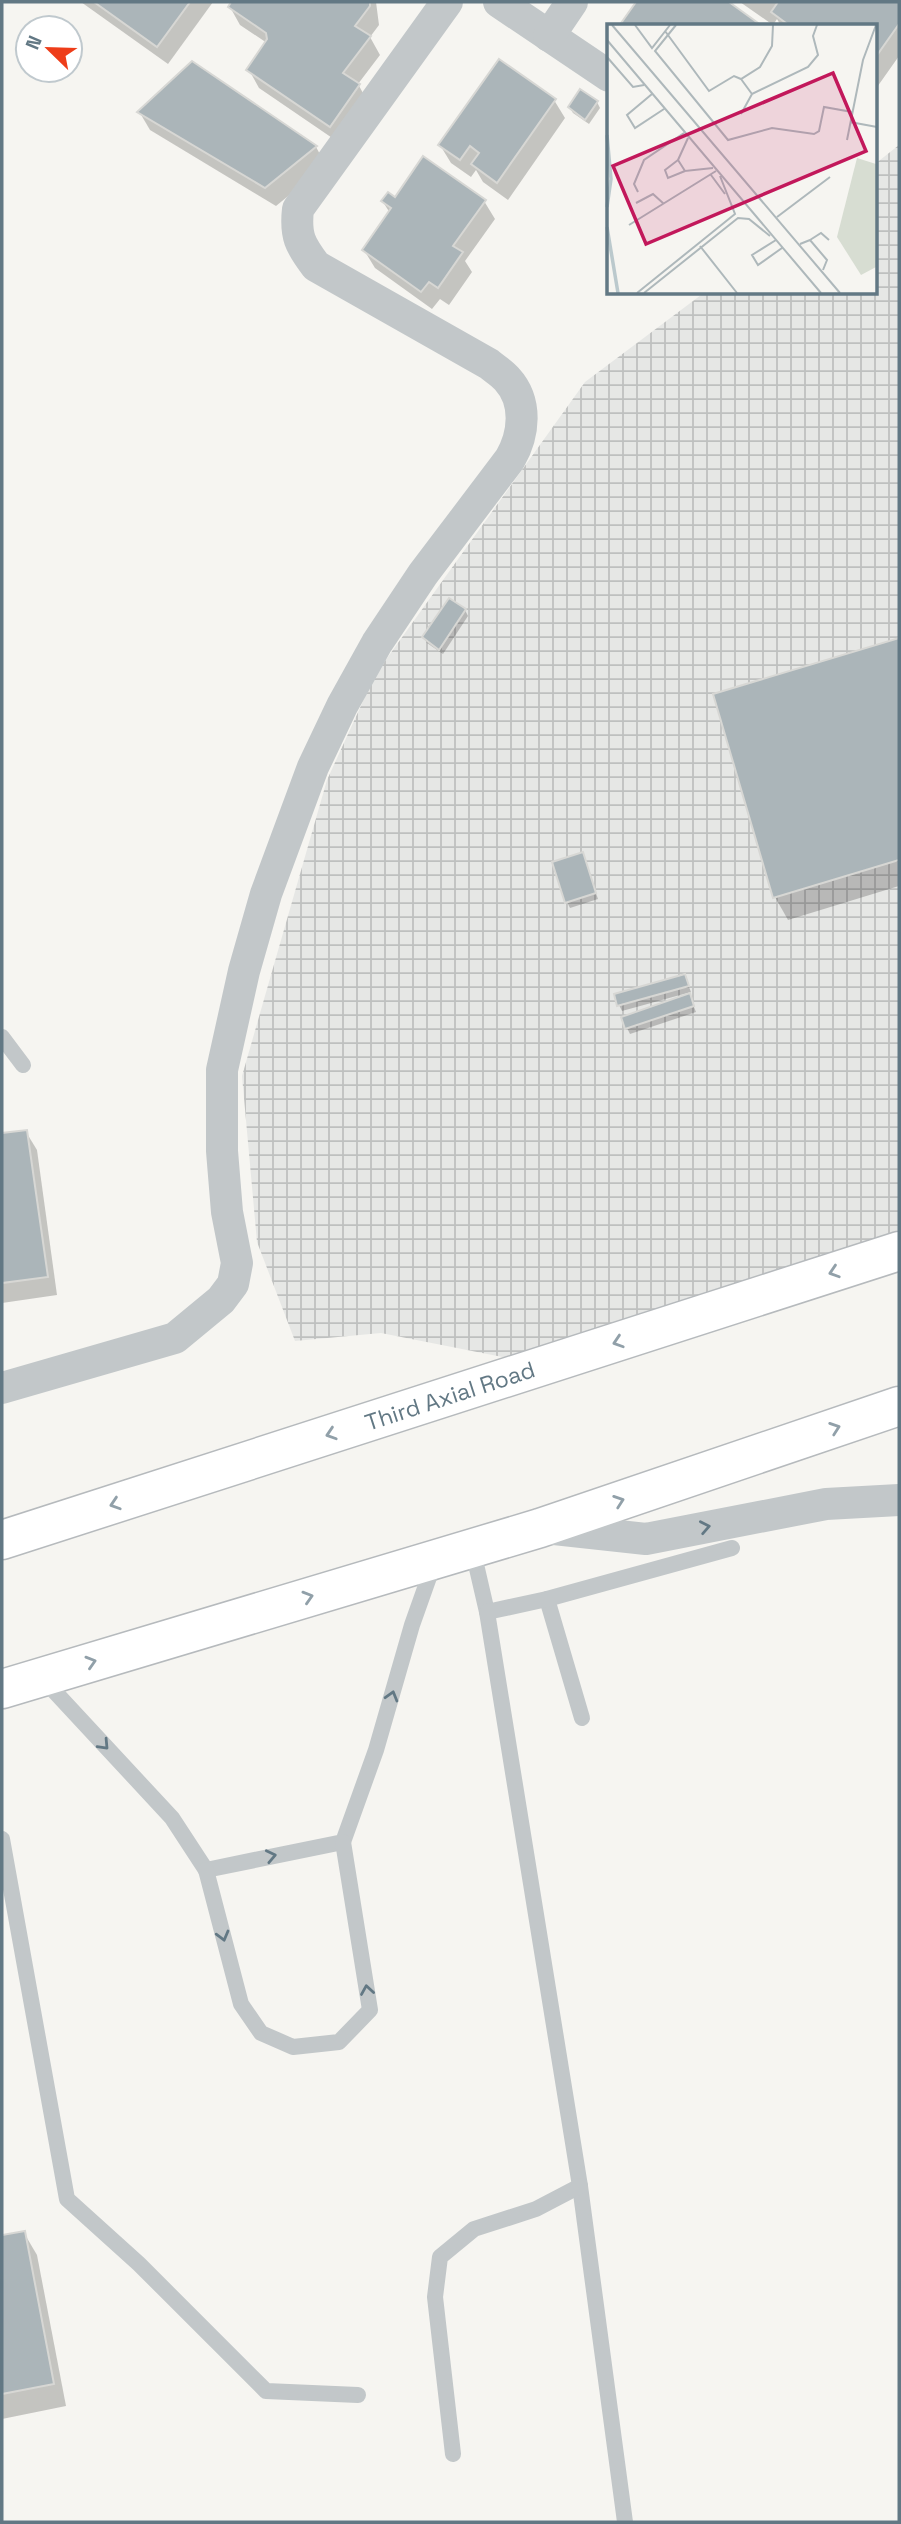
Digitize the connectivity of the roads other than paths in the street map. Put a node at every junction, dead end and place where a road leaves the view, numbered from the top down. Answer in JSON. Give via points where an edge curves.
{"nodes":[{"id":1,"x":447,"y":2,"type":"edge"},
{"id":2,"x":499,"y":2,"type":"edge"},
{"id":3,"x":572,"y":2,"type":"edge"},
{"id":4,"x":549,"y":36,"type":"junction"},
{"id":5,"x":607,"y":75,"type":"edge"},
{"id":6,"x":2,"y":1037,"type":"edge"},
{"id":7,"x":23,"y":1065,"type":"dead end"},
{"id":8,"x":899,"y":1251,"type":"edge"},
{"id":9,"x":2,"y":1388,"type":"edge"},
{"id":10,"x":899,"y":1406,"type":"edge"},
{"id":11,"x":899,"y":1500,"type":"edge"},
{"id":12,"x":540,"y":1528,"type":"junction"},
{"id":13,"x":2,"y":1540,"type":"edge"},
{"id":14,"x":472,"y":1547,"type":"junction"},
{"id":15,"x":732,"y":1548,"type":"dead end"},
{"id":16,"x":435,"y":1559,"type":"junction"},
{"id":17,"x":547,"y":1599,"type":"junction"},
{"id":18,"x":486,"y":1612,"type":"junction"},
{"id":19,"x":41,"y":1677,"type":"junction"},
{"id":20,"x":2,"y":1689,"type":"edge"},
{"id":21,"x":582,"y":1718,"type":"dead end"},
{"id":22,"x":2,"y":1839,"type":"edge"},
{"id":23,"x":343,"y":1842,"type":"junction"},
{"id":24,"x":206,"y":1870,"type":"junction"},
{"id":25,"x":580,"y":2186,"type":"junction"},
{"id":26,"x":358,"y":2395,"type":"dead end"},
{"id":27,"x":453,"y":2454,"type":"dead end"},
{"id":28,"x":625,"y":2522,"type":"edge"}],
"edges":[{"from":1,"to":9,"type":"street","via":[[298,209],[296,229],[316,266],[508,379],[523,422],[519,443],[377,643],[313,766],[266,894],[222,1070],[222,1151],[237,1263],[233,1284],[221,1300],[175,1338]]},
{"from":2,"to":4,"type":"street"},
{"from":3,"to":4,"type":"street"},
{"from":4,"to":5,"type":"street"},
{"from":6,"to":7,"type":"lane"},
{"from":8,"to":13,"type":"highway","name":"Third Axial Road","one_way":true},
{"from":12,"to":10,"type":"highway","one_way":true},
{"from":12,"to":11,"type":"street","one_way":true,"via":[[646,1539],[826,1504]]},
{"from":12,"to":14,"type":"highway"},
{"from":14,"to":16,"type":"highway"},
{"from":14,"to":18,"type":"lane"},
{"from":15,"to":17,"type":"lane"},
{"from":19,"to":16,"type":"highway","one_way":true},
{"from":23,"to":16,"type":"lane","one_way":true},
{"from":17,"to":18,"type":"lane"},
{"from":17,"to":21,"type":"lane"},
{"from":18,"to":25,"type":"lane"},
{"from":19,"to":20,"type":"highway"},
{"from":19,"to":24,"type":"lane","one_way":true,"via":[[172,1818]]},
{"from":22,"to":26,"type":"lane","via":[[67,2199],[266,2391]]},
{"from":24,"to":23,"type":"lane","one_way":true},
{"from":24,"to":23,"type":"lane","one_way":true,"via":[[241,2004],[261,2034],[293,2047],[340,2042],[370,2010]]},
{"from":25,"to":27,"type":"lane","via":[[536,2208],[474,2229],[440,2258],[435,2297]]},
{"from":25,"to":28,"type":"lane"}]}
